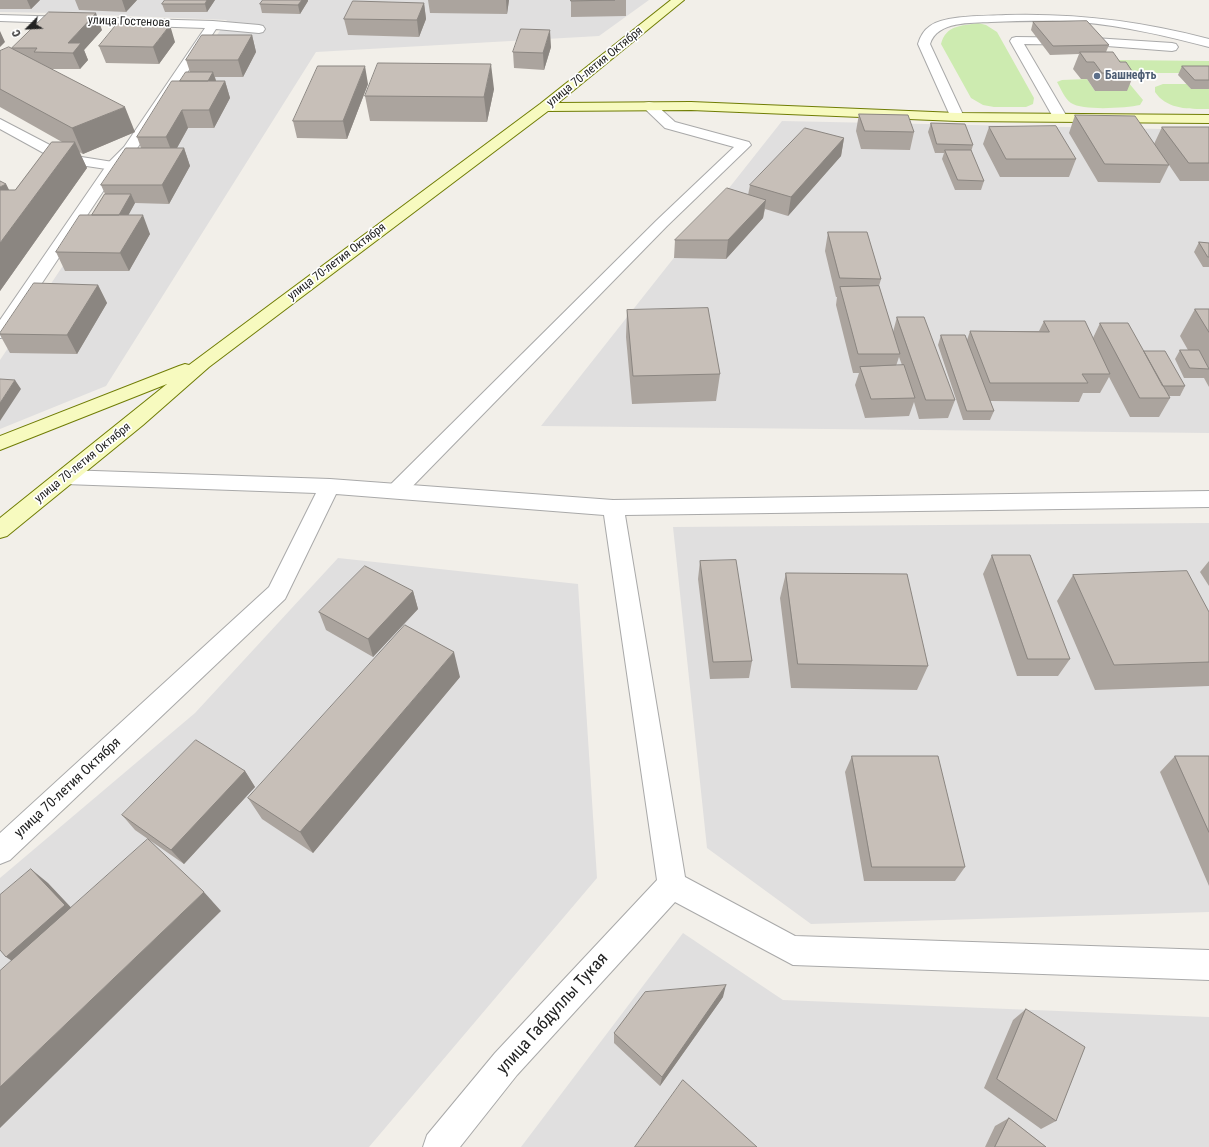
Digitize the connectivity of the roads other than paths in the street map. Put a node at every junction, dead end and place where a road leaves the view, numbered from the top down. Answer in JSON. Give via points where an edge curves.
{"nodes":[{"id":1,"x":678,"y":0,"type":"edge"},
{"id":2,"x":0,"y":18,"type":"edge"},
{"id":3,"x":54,"y":19,"type":"junction"},
{"id":4,"x":213,"y":25,"type":"junction"},
{"id":5,"x":43,"y":29,"type":"edge"},
{"id":6,"x":259,"y":29,"type":"dead end"},
{"id":7,"x":1209,"y":43,"type":"edge"},
{"id":8,"x":1209,"y":50,"type":"edge"},
{"id":9,"x":650,"y":106,"type":"junction"},
{"id":10,"x":545,"y":107,"type":"junction"},
{"id":11,"x":957,"y":117,"type":"junction"},
{"id":12,"x":1060,"y":117,"type":"junction"},
{"id":13,"x":1209,"y":119,"type":"edge"},
{"id":14,"x":0,"y":124,"type":"edge"},
{"id":15,"x":113,"y":166,"type":"junction"},
{"id":16,"x":6,"y":316,"type":"edge"},
{"id":17,"x":0,"y":333,"type":"edge"},
{"id":18,"x":203,"y":363,"type":"junction"},
{"id":19,"x":0,"y":443,"type":"edge"},
{"id":20,"x":65,"y":477,"type":"junction"},
{"id":21,"x":330,"y":486,"type":"junction"},
{"id":22,"x":396,"y":491,"type":"junction"},
{"id":23,"x":1209,"y":499,"type":"edge"},
{"id":24,"x":613,"y":508,"type":"junction"},
{"id":25,"x":0,"y":530,"type":"edge"},
{"id":26,"x":0,"y":851,"type":"edge"},
{"id":27,"x":672,"y":885,"type":"junction"},
{"id":28,"x":1209,"y":965,"type":"edge"},
{"id":29,"x":439,"y":1147,"type":"edge"}],
"edges":[{"from":1,"to":10,"type":"main road","name":"улица 70-летия Октября"},
{"from":2,"to":3,"type":"street","name":"улица Гостенова"},
{"from":3,"to":4,"type":"street","name":"улица Гостенова"},
{"from":3,"to":5,"type":"street"},
{"from":4,"to":6,"type":"street","name":"улица Гостенова"},
{"from":4,"to":15,"type":"street","via":[[129,150]]},
{"from":7,"to":11,"type":"street","via":[[1154,30],[1080,19],[963,21],[936,27],[926,35],[924,44]]},
{"from":8,"to":12,"type":"street","via":[[1129,42],[1016,41]]},
{"from":9,"to":10,"type":"main road"},
{"from":9,"to":11,"type":"main road"},
{"from":9,"to":22,"type":"street","via":[[670,125],[744,145],[662,223]]},
{"from":10,"to":18,"type":"main road","name":"улица 70-летия Октября"},
{"from":11,"to":12,"type":"main road"},
{"from":12,"to":13,"type":"main road"},
{"from":14,"to":15,"type":"street","via":[[65,159]]},
{"from":15,"to":16,"type":"street"},
{"from":16,"to":17,"type":"street"},
{"from":18,"to":19,"type":"main road"},
{"from":18,"to":20,"type":"main road","name":"улица 70-летия Октября"},
{"from":20,"to":21,"type":"street"},
{"from":20,"to":25,"type":"main road","name":"улица 70-летия Октября"},
{"from":21,"to":22,"type":"street"},
{"from":21,"to":26,"type":"street","name":"улица 70-летия Октября","via":[[277,593]]},
{"from":22,"to":24,"type":"street"},
{"from":23,"to":24,"type":"street"},
{"from":24,"to":27,"type":"street"},
{"from":27,"to":28,"type":"street","via":[[793,950]]},
{"from":27,"to":29,"type":"street","name":"улица Габдуллы Тукая","via":[[506,1064]]}]}
